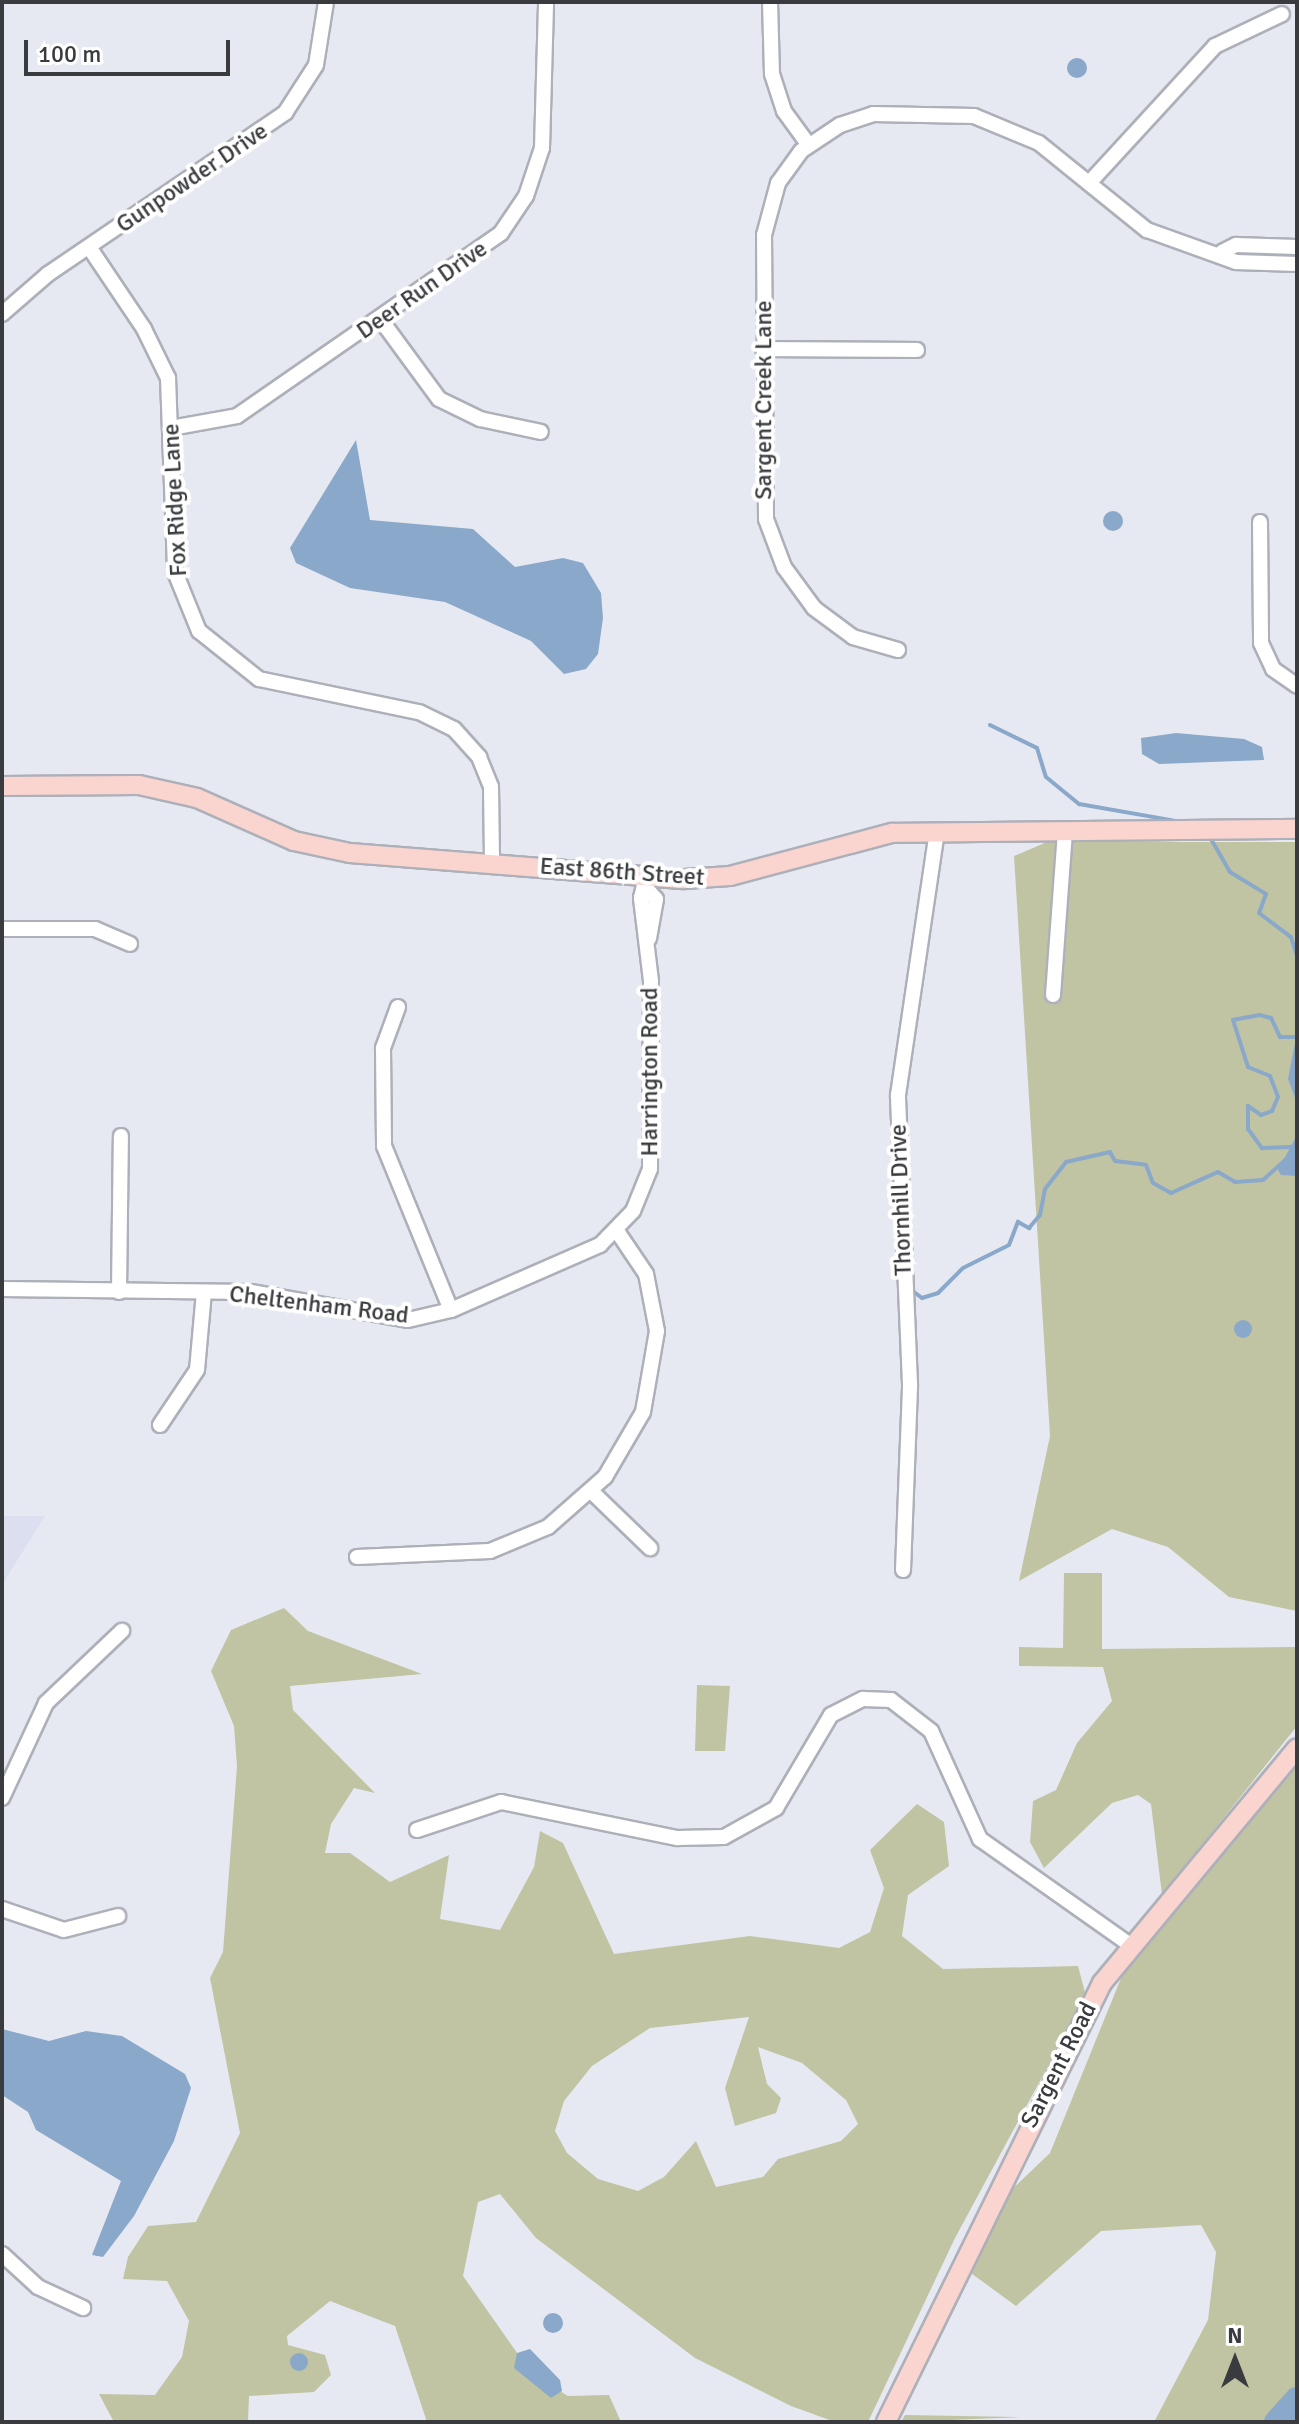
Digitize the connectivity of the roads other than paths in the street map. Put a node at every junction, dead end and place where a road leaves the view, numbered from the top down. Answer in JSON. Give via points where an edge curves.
{"nodes":[{"id":1,"x":326,"y":2,"type":"edge"},
{"id":2,"x":546,"y":2,"type":"edge"},
{"id":3,"x":770,"y":2,"type":"edge"},
{"id":4,"x":1282,"y":14,"type":"dead end"},
{"id":5,"x":808,"y":144,"type":"junction"},
{"id":6,"x":1089,"y":183,"type":"junction"},
{"id":7,"x":89,"y":247,"type":"junction"},
{"id":8,"x":1297,"y":247,"type":"edge"},
{"id":9,"x":1222,"y":252,"type":"junction"},
{"id":10,"x":1297,"y":264,"type":"edge"},
{"id":11,"x":2,"y":314,"type":"edge"},
{"id":12,"x":381,"y":320,"type":"junction"},
{"id":13,"x":763,"y":349,"type":"junction"},
{"id":14,"x":917,"y":350,"type":"dead end"},
{"id":15,"x":171,"y":428,"type":"junction"},
{"id":16,"x":541,"y":432,"type":"dead end"},
{"id":17,"x":1260,"y":522,"type":"dead end"},
{"id":18,"x":898,"y":650,"type":"dead end"},
{"id":19,"x":1297,"y":686,"type":"edge"},
{"id":20,"x":2,"y":786,"type":"edge"},
{"id":21,"x":1297,"y":829,"type":"edge"},
{"id":22,"x":1065,"y":831,"type":"junction"},
{"id":23,"x":937,"y":832,"type":"junction"},
{"id":24,"x":492,"y":863,"type":"junction"},
{"id":25,"x":646,"y":882,"type":"junction"},
{"id":26,"x":2,"y":929,"type":"edge"},
{"id":27,"x":130,"y":944,"type":"dead end"},
{"id":28,"x":1053,"y":995,"type":"dead end"},
{"id":29,"x":398,"y":1007,"type":"dead end"},
{"id":30,"x":121,"y":1136,"type":"dead end"},
{"id":31,"x":617,"y":1231,"type":"junction"},
{"id":32,"x":2,"y":1289,"type":"edge"},
{"id":33,"x":119,"y":1292,"type":"junction"},
{"id":34,"x":204,"y":1292,"type":"junction"},
{"id":35,"x":451,"y":1310,"type":"junction"},
{"id":36,"x":160,"y":1425,"type":"dead end"},
{"id":37,"x":592,"y":1492,"type":"junction"},
{"id":38,"x":650,"y":1548,"type":"dead end"},
{"id":39,"x":357,"y":1557,"type":"dead end"},
{"id":40,"x":903,"y":1570,"type":"dead end"},
{"id":41,"x":122,"y":1631,"type":"dead end"},
{"id":42,"x":1297,"y":1748,"type":"edge"},
{"id":43,"x":2,"y":1798,"type":"edge"},
{"id":44,"x":417,"y":1830,"type":"dead end"},
{"id":45,"x":2,"y":1909,"type":"edge"},
{"id":46,"x":118,"y":1916,"type":"dead end"},
{"id":47,"x":1130,"y":1945,"type":"junction"},
{"id":48,"x":2,"y":2254,"type":"edge"},
{"id":49,"x":83,"y":2308,"type":"dead end"},
{"id":50,"x":886,"y":2422,"type":"edge"}],
"edges":[{"from":1,"to":7,"type":"street","name":"Gunpowder Drive","via":[[316,65],[285,113]]},
{"from":2,"to":12,"type":"street","name":"Deer Run Drive","via":[[544,142],[526,196],[485,249]]},
{"from":3,"to":5,"type":"street","via":[[772,74],[784,111]]},
{"from":4,"to":6,"type":"street","via":[[1213,49]]},
{"from":5,"to":6,"type":"street","via":[[860,117],[943,110],[1022,134]]},
{"from":5,"to":13,"type":"street","name":"Sargent Creek Lane","via":[[778,183],[766,220]]},
{"from":6,"to":9,"type":"street","via":[[1147,230]]},
{"from":7,"to":11,"type":"street","name":"Gunpowder Drive"},
{"from":7,"to":15,"type":"street","name":"Fox Ridge Lane","via":[[162,361]]},
{"from":8,"to":9,"type":"street","via":[[1236,245]]},
{"from":9,"to":10,"type":"street","via":[[1236,262]]},
{"from":12,"to":15,"type":"street","name":"Deer Run Drive","via":[[237,416]]},
{"from":12,"to":16,"type":"street","via":[[439,399],[480,419]]},
{"from":13,"to":14,"type":"street"},
{"from":13,"to":18,"type":"street","name":"Sargent Creek Lane","via":[[762,487],[773,544],[806,598],[833,624]]},
{"from":15,"to":24,"type":"street","name":"Fox Ridge Lane","via":[[175,572],[199,631],[225,659],[259,679],[419,712],[454,729],[479,757],[491,787]]},
{"from":17,"to":19,"type":"street","via":[[1261,643],[1273,669]]},
{"from":20,"to":24,"type":"street","name":"East 86th Street","via":[[159,788],[312,845]]},
{"from":21,"to":22,"type":"street","name":"East 86th Street"},
{"from":22,"to":23,"type":"street","name":"East 86th Street"},
{"from":22,"to":28,"type":"street"},
{"from":23,"to":25,"type":"street","name":"East 86th Street","via":[[854,839],[730,876]]},
{"from":23,"to":40,"type":"street","name":"Thornhill Drive","via":[[898,1082],[910,1384]]},
{"from":24,"to":25,"type":"street","name":"East 86th Street"},
{"from":25,"to":31,"type":"street","name":"Harrington Road","via":[[656,899],[649,938],[651,1155],[640,1200]]},
{"from":26,"to":27,"type":"street","via":[[95,929]]},
{"from":29,"to":35,"type":"street","via":[[383,1048],[384,1146]]},
{"from":30,"to":33,"type":"street"},
{"from":31,"to":35,"type":"street","name":"Cheltenham Road","via":[[581,1255]]},
{"from":31,"to":37,"type":"street","via":[[650,1287],[654,1362],[633,1435]]},
{"from":32,"to":33,"type":"street","name":"Cheltenham Road"},
{"from":33,"to":34,"type":"street","name":"Cheltenham Road"},
{"from":34,"to":35,"type":"street","name":"Cheltenham Road","via":[[264,1294],[395,1320]]},
{"from":34,"to":36,"type":"street","via":[[197,1370]]},
{"from":37,"to":38,"type":"street"},
{"from":37,"to":39,"type":"street","via":[[548,1527],[490,1551]]},
{"from":41,"to":43,"type":"street","via":[[46,1703]]},
{"from":42,"to":47,"type":"street","name":"Sargent Road"},
{"from":44,"to":47,"type":"street","via":[[501,1802],[677,1838],[724,1837],[776,1808],[831,1715],[863,1699],[891,1700],[931,1731],[980,1839]]},
{"from":45,"to":46,"type":"street","via":[[64,1930]]},
{"from":47,"to":50,"type":"street","name":"Sargent Road","via":[[1045,2092]]},
{"from":48,"to":49,"type":"street","via":[[38,2287]]}]}
